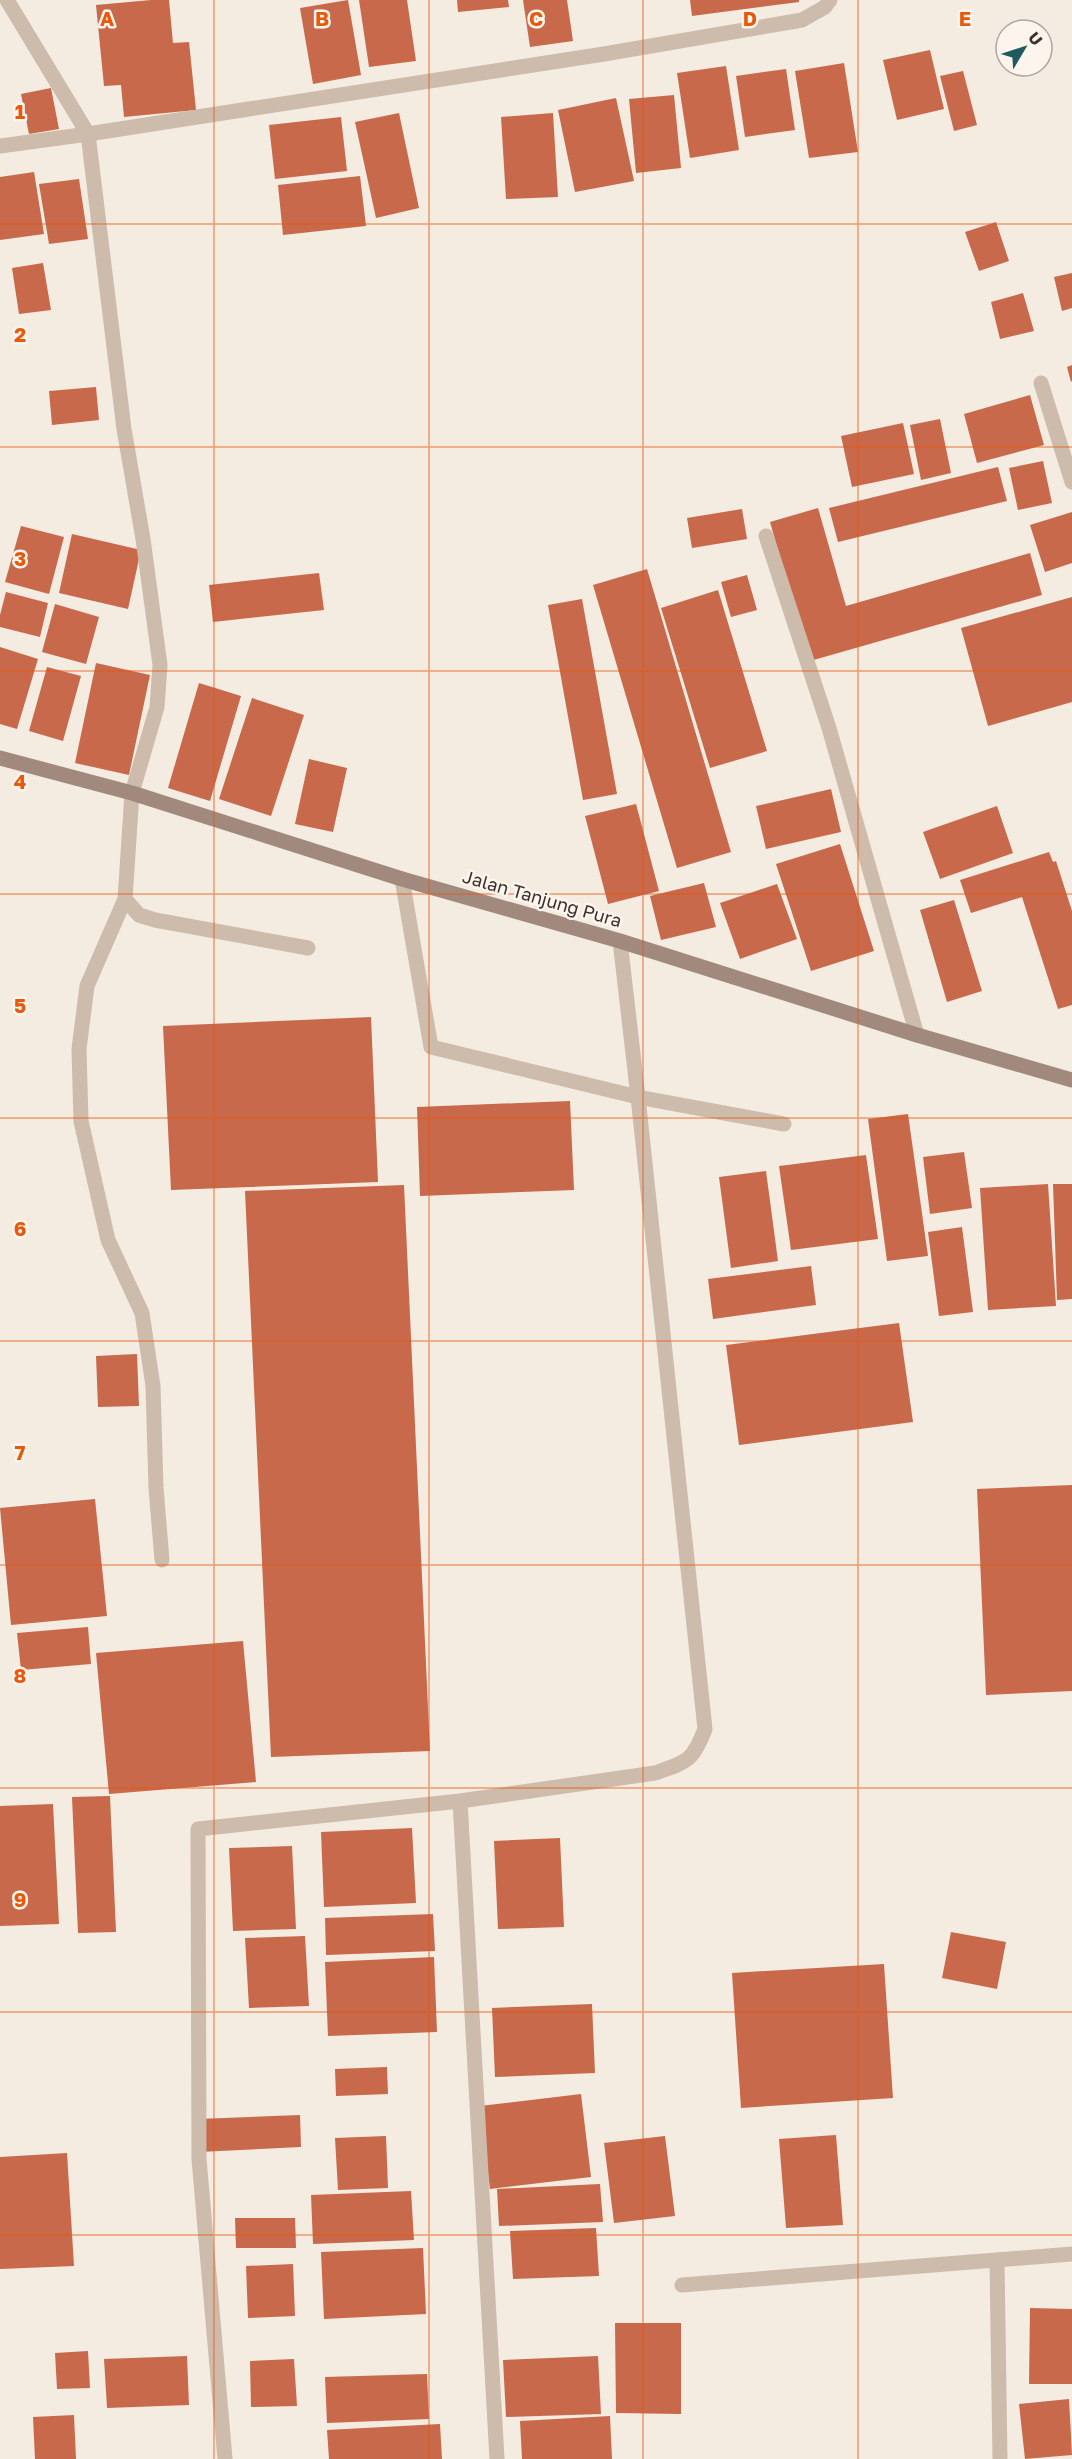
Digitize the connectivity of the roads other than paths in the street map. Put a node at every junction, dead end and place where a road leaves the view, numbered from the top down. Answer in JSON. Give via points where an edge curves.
{"nodes":[{"id":1,"x":8,"y":0,"type":"edge"},
{"id":2,"x":830,"y":0,"type":"edge"},
{"id":3,"x":88,"y":134,"type":"junction"},
{"id":4,"x":0,"y":146,"type":"edge"},
{"id":5,"x":1041,"y":383,"type":"dead end"},
{"id":6,"x":1072,"y":482,"type":"edge"},
{"id":7,"x":766,"y":536,"type":"dead end"},
{"id":8,"x":0,"y":759,"type":"edge"},
{"id":9,"x":132,"y":793,"type":"junction"},
{"id":10,"x":402,"y":879,"type":"junction"},
{"id":11,"x":125,"y":899,"type":"junction"},
{"id":12,"x":620,"y":941,"type":"junction"},
{"id":13,"x":308,"y":948,"type":"dead end"},
{"id":14,"x":917,"y":1035,"type":"junction"},
{"id":15,"x":1072,"y":1080,"type":"edge"},
{"id":16,"x":638,"y":1096,"type":"junction"},
{"id":17,"x":784,"y":1124,"type":"dead end"},
{"id":18,"x":162,"y":1560,"type":"dead end"},
{"id":19,"x":460,"y":1801,"type":"junction"},
{"id":20,"x":1072,"y":2254,"type":"edge"},
{"id":21,"x":997,"y":2261,"type":"junction"},
{"id":22,"x":682,"y":2285,"type":"dead end"},
{"id":23,"x":225,"y":2459,"type":"edge"},
{"id":24,"x":497,"y":2459,"type":"edge"},
{"id":25,"x":1000,"y":2459,"type":"edge"}],
"edges":[{"from":1,"to":3,"type":"street"},
{"from":2,"to":3,"type":"street","via":[[802,20]]},
{"from":3,"to":4,"type":"street"},
{"from":3,"to":9,"type":"street","via":[[123,418],[160,665],[157,706]]},
{"from":5,"to":6,"type":"street"},
{"from":7,"to":14,"type":"street","via":[[830,728]]},
{"from":8,"to":9,"type":"street","name":"Jalan Tanjung Pura"},
{"from":9,"to":10,"type":"street","name":"Jalan Tanjung Pura"},
{"from":9,"to":11,"type":"street"},
{"from":10,"to":12,"type":"street","name":"Jalan Tanjung Pura"},
{"from":10,"to":16,"type":"street","via":[[431,1047]]},
{"from":11,"to":13,"type":"street","via":[[139,915],[155,921]]},
{"from":11,"to":18,"type":"street","via":[[87,986],[79,1049],[81,1121],[108,1240],[142,1313],[153,1386]]},
{"from":12,"to":14,"type":"street","name":"Jalan Tanjung Pura"},
{"from":12,"to":16,"type":"street"},
{"from":14,"to":15,"type":"street","name":"Jalan Tanjung Pura"},
{"from":16,"to":17,"type":"street"},
{"from":16,"to":19,"type":"street","via":[[705,1729],[696,1751],[684,1763],[655,1773]]},
{"from":19,"to":23,"type":"street","via":[[198,1829],[199,2159]]},
{"from":19,"to":24,"type":"street"},
{"from":20,"to":21,"type":"street"},
{"from":21,"to":22,"type":"street"},
{"from":21,"to":25,"type":"street"}]}
